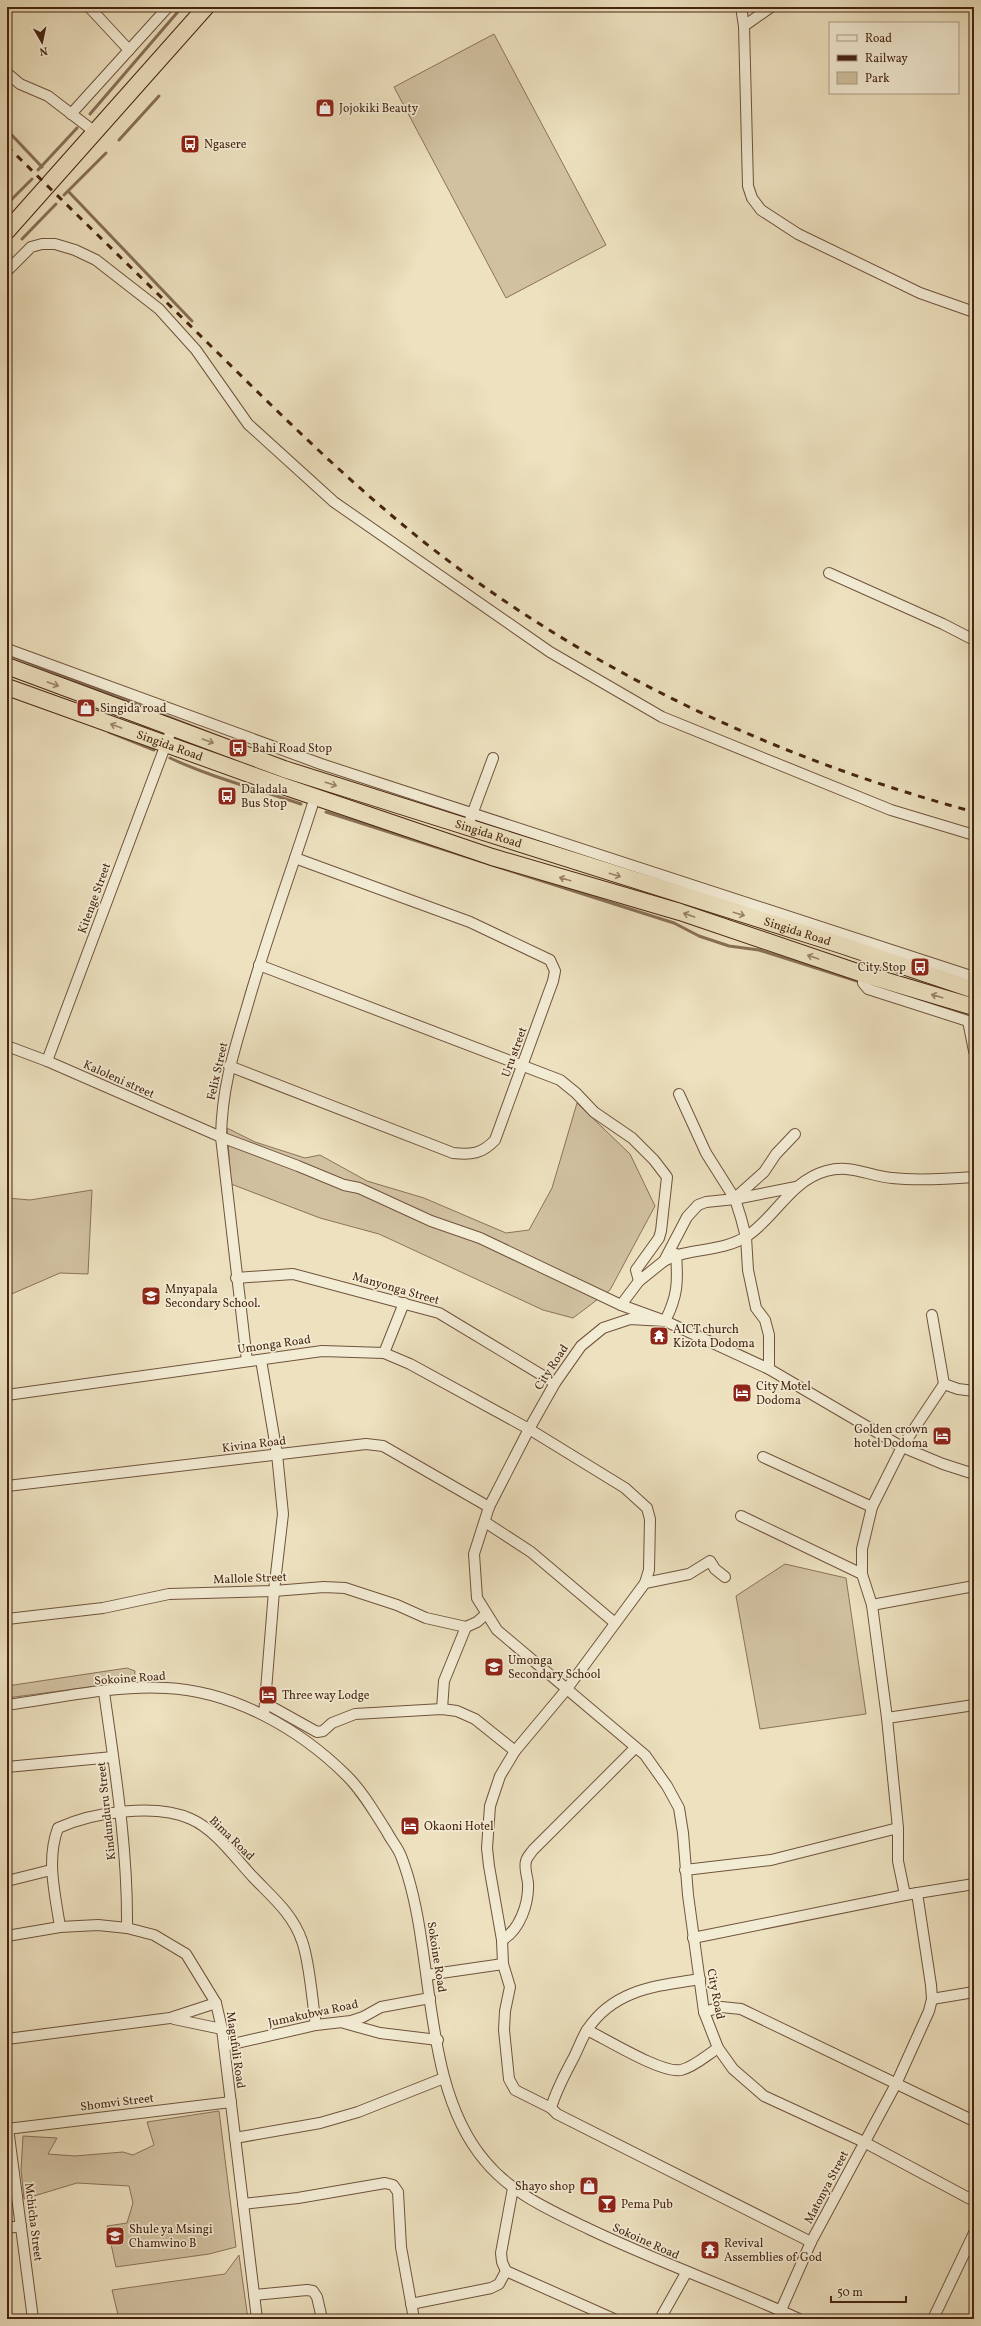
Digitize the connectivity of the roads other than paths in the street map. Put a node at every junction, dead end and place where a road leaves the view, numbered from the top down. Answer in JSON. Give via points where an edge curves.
{"nodes":[{"id":1,"x":89,"y":7,"type":"edge"},
{"id":2,"x":168,"y":7,"type":"edge"},
{"id":3,"x":206,"y":7,"type":"edge"},
{"id":4,"x":741,"y":7,"type":"edge"},
{"id":5,"x":771,"y":7,"type":"edge"},
{"id":6,"x":744,"y":26,"type":"junction"},
{"id":7,"x":130,"y":50,"type":"junction"},
{"id":8,"x":7,"y":73,"type":"edge"},
{"id":9,"x":71,"y":114,"type":"junction"},
{"id":10,"x":95,"y":132,"type":"junction"},
{"id":11,"x":8,"y":229,"type":"edge"},
{"id":12,"x":7,"y":271,"type":"edge"},
{"id":13,"x":974,"y":312,"type":"edge"},
{"id":14,"x":829,"y":574,"type":"dead end"},
{"id":15,"x":974,"y":640,"type":"edge"},
{"id":16,"x":7,"y":648,"type":"edge"},
{"id":17,"x":7,"y":666,"type":"edge"},
{"id":18,"x":7,"y":687,"type":"edge"},
{"id":19,"x":172,"y":728,"type":"junction"},
{"id":20,"x":165,"y":744,"type":"junction"},
{"id":21,"x":493,"y":758,"type":"dead end"},
{"id":22,"x":315,"y":796,"type":"junction"},
{"id":23,"x":470,"y":821,"type":"junction"},
{"id":24,"x":974,"y":835,"type":"edge"},
{"id":25,"x":295,"y":858,"type":"junction"},
{"id":26,"x":259,"y":965,"type":"junction"},
{"id":27,"x":974,"y":977,"type":"edge"},
{"id":28,"x":974,"y":990,"type":"edge"},
{"id":29,"x":972,"y":1017,"type":"edge"},
{"id":30,"x":7,"y":1046,"type":"edge"},
{"id":31,"x":974,"y":1051,"type":"edge"},
{"id":32,"x":47,"y":1061,"type":"junction"},
{"id":33,"x":522,"y":1065,"type":"junction"},
{"id":34,"x":229,"y":1066,"type":"junction"},
{"id":35,"x":679,"y":1094,"type":"dead end"},
{"id":36,"x":795,"y":1134,"type":"dead end"},
{"id":37,"x":220,"y":1137,"type":"junction"},
{"id":38,"x":974,"y":1177,"type":"edge"},
{"id":39,"x":796,"y":1187,"type":"junction"},
{"id":40,"x":734,"y":1199,"type":"junction"},
{"id":41,"x":746,"y":1237,"type":"junction"},
{"id":42,"x":676,"y":1254,"type":"junction"},
{"id":43,"x":664,"y":1261,"type":"junction"},
{"id":44,"x":236,"y":1278,"type":"junction"},
{"id":45,"x":639,"y":1281,"type":"junction"},
{"id":46,"x":404,"y":1303,"type":"junction"},
{"id":47,"x":621,"y":1305,"type":"junction"},
{"id":48,"x":932,"y":1315,"type":"dead end"},
{"id":49,"x":665,"y":1321,"type":"junction"},
{"id":50,"x":384,"y":1353,"type":"junction"},
{"id":51,"x":262,"y":1360,"type":"junction"},
{"id":52,"x":247,"y":1361,"type":"junction"},
{"id":53,"x":769,"y":1370,"type":"junction"},
{"id":54,"x":555,"y":1383,"type":"junction"},
{"id":55,"x":944,"y":1384,"type":"junction"},
{"id":56,"x":974,"y":1391,"type":"edge"},
{"id":57,"x":7,"y":1395,"type":"edge"},
{"id":58,"x":529,"y":1429,"type":"junction"},
{"id":59,"x":902,"y":1447,"type":"junction"},
{"id":60,"x":277,"y":1454,"type":"junction"},
{"id":61,"x":763,"y":1457,"type":"dead end"},
{"id":62,"x":974,"y":1474,"type":"edge"},
{"id":63,"x":7,"y":1486,"type":"edge"},
{"id":64,"x":489,"y":1507,"type":"junction"},
{"id":65,"x":872,"y":1507,"type":"junction"},
{"id":66,"x":741,"y":1516,"type":"dead end"},
{"id":67,"x":485,"y":1522,"type":"junction"},
{"id":68,"x":862,"y":1574,"type":"junction"},
{"id":69,"x":725,"y":1577,"type":"dead end"},
{"id":70,"x":645,"y":1583,"type":"junction"},
{"id":71,"x":974,"y":1586,"type":"edge"},
{"id":72,"x":274,"y":1591,"type":"junction"},
{"id":73,"x":872,"y":1605,"type":"junction"},
{"id":74,"x":486,"y":1615,"type":"junction"},
{"id":75,"x":7,"y":1619,"type":"edge"},
{"id":76,"x":616,"y":1623,"type":"junction"},
{"id":77,"x":466,"y":1627,"type":"junction"},
{"id":78,"x":566,"y":1690,"type":"junction"},
{"id":79,"x":104,"y":1692,"type":"junction"},
{"id":80,"x":265,"y":1703,"type":"junction"},
{"id":81,"x":974,"y":1704,"type":"edge"},
{"id":82,"x":7,"y":1705,"type":"edge"},
{"id":83,"x":442,"y":1709,"type":"junction"},
{"id":84,"x":264,"y":1715,"type":"junction"},
{"id":85,"x":887,"y":1718,"type":"junction"},
{"id":86,"x":635,"y":1748,"type":"junction"},
{"id":87,"x":515,"y":1751,"type":"junction"},
{"id":88,"x":113,"y":1758,"type":"junction"},
{"id":89,"x":7,"y":1767,"type":"edge"},
{"id":90,"x":120,"y":1812,"type":"junction"},
{"id":91,"x":898,"y":1828,"type":"junction"},
{"id":92,"x":51,"y":1870,"type":"junction"},
{"id":93,"x":685,"y":1870,"type":"junction"},
{"id":94,"x":7,"y":1881,"type":"edge"},
{"id":95,"x":974,"y":1884,"type":"edge"},
{"id":96,"x":917,"y":1893,"type":"junction"},
{"id":97,"x":905,"y":1895,"type":"junction"},
{"id":98,"x":60,"y":1927,"type":"junction"},
{"id":99,"x":127,"y":1928,"type":"junction"},
{"id":100,"x":7,"y":1936,"type":"edge"},
{"id":101,"x":693,"y":1938,"type":"junction"},
{"id":102,"x":502,"y":1940,"type":"junction"},
{"id":103,"x":503,"y":1964,"type":"junction"},
{"id":104,"x":427,"y":1975,"type":"junction"},
{"id":105,"x":700,"y":1979,"type":"junction"},
{"id":106,"x":974,"y":1992,"type":"edge"},
{"id":107,"x":430,"y":1998,"type":"junction"},
{"id":108,"x":932,"y":2000,"type":"junction"},
{"id":109,"x":216,"y":2002,"type":"junction"},
{"id":110,"x":704,"y":2012,"type":"junction"},
{"id":111,"x":170,"y":2018,"type":"junction"},
{"id":112,"x":342,"y":2022,"type":"junction"},
{"id":113,"x":316,"y":2025,"type":"junction"},
{"id":114,"x":222,"y":2029,"type":"junction"},
{"id":115,"x":587,"y":2030,"type":"junction"},
{"id":116,"x":7,"y":2039,"type":"edge"},
{"id":117,"x":438,"y":2040,"type":"junction"},
{"id":118,"x":224,"y":2046,"type":"junction"},
{"id":119,"x":718,"y":2048,"type":"junction"},
{"id":120,"x":444,"y":2078,"type":"junction"},
{"id":121,"x":896,"y":2084,"type":"junction"},
{"id":122,"x":230,"y":2102,"type":"junction"},
{"id":123,"x":551,"y":2108,"type":"junction"},
{"id":124,"x":974,"y":2122,"type":"edge"},
{"id":125,"x":8,"y":2128,"type":"edge"},
{"id":126,"x":235,"y":2138,"type":"junction"},
{"id":127,"x":864,"y":2142,"type":"junction"},
{"id":128,"x":513,"y":2188,"type":"junction"},
{"id":129,"x":974,"y":2201,"type":"edge"},
{"id":130,"x":243,"y":2204,"type":"junction"},
{"id":131,"x":21,"y":2226,"type":"junction"},
{"id":132,"x":7,"y":2228,"type":"edge"},
{"id":133,"x":974,"y":2233,"type":"edge"},
{"id":134,"x":811,"y":2242,"type":"junction"},
{"id":135,"x":506,"y":2271,"type":"junction"},
{"id":136,"x":686,"y":2273,"type":"junction"},
{"id":137,"x":254,"y":2295,"type":"junction"},
{"id":138,"x":411,"y":2304,"type":"junction"},
{"id":139,"x":780,"y":2310,"type":"junction"},
{"id":140,"x":600,"y":2316,"type":"edge"},
{"id":141,"x":33,"y":2319,"type":"edge"},
{"id":142,"x":257,"y":2319,"type":"edge"},
{"id":143,"x":322,"y":2319,"type":"edge"},
{"id":144,"x":414,"y":2319,"type":"edge"},
{"id":145,"x":614,"y":2319,"type":"edge"},
{"id":146,"x":660,"y":2319,"type":"edge"},
{"id":147,"x":799,"y":2319,"type":"edge"},
{"id":148,"x":933,"y":2319,"type":"edge"}],
"edges":[{"from":1,"to":7,"type":"street"},
{"from":2,"to":7,"type":"street"},
{"from":3,"to":10,"type":"highway"},
{"from":4,"to":6,"type":"street"},
{"from":5,"to":6,"type":"street"},
{"from":6,"to":13,"type":"street","via":[[748,186],[752,198],[761,210],[798,234],[913,290]]},
{"from":7,"to":9,"type":"street"},
{"from":8,"to":9,"type":"street","via":[[20,84],[48,96]]},
{"from":9,"to":10,"type":"street"},
{"from":10,"to":11,"type":"highway"},
{"from":12,"to":24,"type":"street","via":[[31,247],[42,244],[55,244],[96,260],[159,309],[196,350],[248,424],[334,502],[550,652],[662,716],[891,810]]},
{"from":14,"to":15,"type":"street"},
{"from":16,"to":23,"type":"street"},
{"from":17,"to":19,"type":"highway","name":"Singida Road","one_way":true},
{"from":20,"to":18,"type":"highway","name":"Singida Road","one_way":true},
{"from":19,"to":20,"type":"street","name":"Kitenge Street"},
{"from":19,"to":23,"type":"highway","name":"Singida Road","one_way":true,"via":[[284,769]]},
{"from":20,"to":22,"type":"highway","name":"Singida Road"},
{"from":20,"to":32,"type":"street","name":"Kitenge Street"},
{"from":21,"to":23,"type":"street"},
{"from":22,"to":25,"type":"street","name":"Felix Street"},
{"from":29,"to":22,"type":"highway","name":"Singida Road","one_way":true,"via":[[863,974],[680,912],[492,857]]},
{"from":23,"to":27,"type":"street"},
{"from":23,"to":28,"type":"highway","name":"Singida Road","one_way":true},
{"from":25,"to":26,"type":"street","name":"Felix Street"},
{"from":25,"to":33,"type":"street","name":"Uru street","via":[[470,922],[550,960],[555,971],[554,981]]},
{"from":26,"to":33,"type":"street"},
{"from":26,"to":34,"type":"street","name":"Felix Street"},
{"from":29,"to":31,"type":"street"},
{"from":30,"to":32,"type":"street","name":"Kaloleni street"},
{"from":32,"to":37,"type":"street","name":"Kaloleni street"},
{"from":33,"to":34,"type":"street","name":"Uru street","via":[[495,1140],[483,1150],[471,1155],[453,1153]]},
{"from":33,"to":45,"type":"street","via":[[560,1080],[594,1112],[632,1138],[667,1177],[661,1231],[659,1238],[636,1270]]},
{"from":34,"to":37,"type":"street","name":"Felix Street","via":[[221,1105]]},
{"from":35,"to":40,"type":"street","via":[[706,1153]]},
{"from":36,"to":40,"type":"street","via":[[776,1154],[764,1172]]},
{"from":37,"to":44,"type":"street","name":"Felix Street"},
{"from":37,"to":47,"type":"street","name":"Kaloleni street","via":[[344,1185],[359,1188],[431,1221],[480,1238]]},
{"from":38,"to":39,"type":"street","via":[[892,1178],[850,1168],[825,1171]]},
{"from":39,"to":40,"type":"street"},
{"from":39,"to":41,"type":"street"},
{"from":40,"to":41,"type":"street"},
{"from":40,"to":43,"type":"street","via":[[706,1202],[694,1209],[686,1217]]},
{"from":41,"to":42,"type":"street","via":[[724,1246]]},
{"from":41,"to":53,"type":"street","via":[[748,1270],[756,1308],[765,1320],[769,1335]]},
{"from":42,"to":43,"type":"street"},
{"from":42,"to":49,"type":"street","via":[[676,1294]]},
{"from":43,"to":45,"type":"street"},
{"from":44,"to":46,"type":"street","name":"Manyonga Street","via":[[293,1274]]},
{"from":44,"to":52,"type":"street","name":"Felix Street"},
{"from":45,"to":47,"type":"street"},
{"from":46,"to":50,"type":"street"},
{"from":46,"to":54,"type":"street","name":"Manyonga Street","via":[[439,1313]]},
{"from":47,"to":49,"type":"street","name":"Kaloleni street"},
{"from":48,"to":55,"type":"street"},
{"from":49,"to":53,"type":"street","name":"City Road"},
{"from":49,"to":54,"type":"street","name":"City Road","via":[[630,1319],[603,1328],[581,1346]]},
{"from":50,"to":51,"type":"street","name":"Umonga Road","via":[[322,1351]]},
{"from":50,"to":58,"type":"street","name":"Umonga Road","via":[[410,1364]]},
{"from":51,"to":52,"type":"street","name":"Umonga Road"},
{"from":51,"to":60,"type":"street"},
{"from":52,"to":57,"type":"street","name":"Umonga Road"},
{"from":53,"to":59,"type":"street","name":"City Road"},
{"from":54,"to":58,"type":"street","name":"City Road"},
{"from":55,"to":56,"type":"street"},
{"from":55,"to":59,"type":"street"},
{"from":58,"to":64,"type":"street","name":"City Road"},
{"from":58,"to":70,"type":"street","via":[[625,1488],[647,1508],[650,1519],[649,1570]]},
{"from":59,"to":62,"type":"street","name":"City Road"},
{"from":59,"to":65,"type":"street"},
{"from":60,"to":63,"type":"street","name":"Kivina Road"},
{"from":60,"to":64,"type":"street","name":"Kivina Road","via":[[366,1444],[383,1446]]},
{"from":60,"to":72,"type":"street","via":[[283,1514]]},
{"from":61,"to":65,"type":"street"},
{"from":64,"to":67,"type":"street","name":"City Road"},
{"from":65,"to":68,"type":"street","via":[[862,1549]]},
{"from":66,"to":68,"type":"street"},
{"from":67,"to":74,"type":"street","name":"City Road","via":[[474,1554],[477,1598]]},
{"from":67,"to":76,"type":"street","via":[[531,1552]]},
{"from":68,"to":73,"type":"street"},
{"from":69,"to":70,"type":"street","via":[[710,1561],[689,1574]]},
{"from":70,"to":76,"type":"street"},
{"from":71,"to":73,"type":"street"},
{"from":72,"to":75,"type":"street","name":"Mallole Street","via":[[169,1594],[103,1608]]},
{"from":72,"to":77,"type":"street","name":"Mallole Street","via":[[345,1588],[426,1618]]},
{"from":72,"to":80,"type":"street"},
{"from":73,"to":85,"type":"street"},
{"from":74,"to":77,"type":"street"},
{"from":74,"to":78,"type":"street","name":"City Road","via":[[497,1630]]},
{"from":76,"to":78,"type":"street"},
{"from":77,"to":83,"type":"street","via":[[444,1681]]},
{"from":78,"to":86,"type":"street","name":"City Road"},
{"from":78,"to":87,"type":"street"},
{"from":79,"to":82,"type":"street","name":"Sokoine Road"},
{"from":79,"to":84,"type":"street","name":"Sokoine Road","via":[[166,1688],[211,1696]]},
{"from":79,"to":88,"type":"street","name":"Kindunduru Street"},
{"from":80,"to":83,"type":"street","via":[[317,1732],[354,1714]]},
{"from":80,"to":84,"type":"street"},
{"from":81,"to":85,"type":"street"},
{"from":83,"to":87,"type":"street","via":[[457,1711],[475,1719]]},
{"from":84,"to":104,"type":"street","name":"Sokoine Road","via":[[322,1754],[348,1777],[374,1810],[401,1856],[418,1919]]},
{"from":85,"to":91,"type":"street"},
{"from":86,"to":93,"type":"street","name":"City Road","via":[[655,1768],[678,1808],[683,1833]]},
{"from":86,"to":102,"type":"street","via":[[533,1850],[526,1861],[525,1906],[518,1926]]},
{"from":87,"to":102,"type":"street","via":[[500,1776],[490,1806],[488,1830],[489,1866]]},
{"from":88,"to":89,"type":"street"},
{"from":88,"to":90,"type":"street","name":"Kindunduru Street"},
{"from":90,"to":92,"type":"street","name":"Bima Road","via":[[73,1821],[58,1828],[53,1842]]},
{"from":90,"to":99,"type":"street","name":"Kindunduru Street"},
{"from":90,"to":113,"type":"street","name":"Bima Road","via":[[169,1812],[192,1819],[212,1834],[291,1916],[302,1942]]},
{"from":91,"to":93,"type":"street","via":[[771,1860]]},
{"from":91,"to":97,"type":"street","via":[[898,1861]]},
{"from":92,"to":94,"type":"street"},
{"from":92,"to":98,"type":"street","name":"Bima Road"},
{"from":93,"to":101,"type":"street","name":"City Road"},
{"from":95,"to":96,"type":"street"},
{"from":96,"to":97,"type":"street"},
{"from":96,"to":108,"type":"street"},
{"from":97,"to":101,"type":"street"},
{"from":98,"to":99,"type":"street","name":"Magufuli Road","via":[[98,1925]]},
{"from":98,"to":100,"type":"street","name":"Magufuli Road"},
{"from":99,"to":109,"type":"street","name":"Magufuli Road","via":[[154,1935],[186,1954]]},
{"from":101,"to":105,"type":"street","name":"City Road"},
{"from":102,"to":103,"type":"street"},
{"from":103,"to":104,"type":"street"},
{"from":103,"to":123,"type":"street","via":[[510,1988],[504,2030],[509,2079],[515,2090]]},
{"from":104,"to":107,"type":"street","name":"Sokoine Road"},
{"from":105,"to":110,"type":"street","name":"City Road"},
{"from":105,"to":115,"type":"street","via":[[648,1987],[628,1994],[605,2010]]},
{"from":106,"to":108,"type":"street"},
{"from":107,"to":112,"type":"street","name":"Jumakubwa Road","via":[[381,2007],[363,2017]]},
{"from":107,"to":117,"type":"street","name":"Sokoine Road"},
{"from":108,"to":121,"type":"street","name":"Matonya Street","via":[[925,2024]]},
{"from":109,"to":111,"type":"street"},
{"from":109,"to":114,"type":"street","name":"Magufuli Road"},
{"from":110,"to":119,"type":"street","name":"City Road"},
{"from":110,"to":121,"type":"street","via":[[721,2007],[741,2008]]},
{"from":111,"to":114,"type":"street"},
{"from":111,"to":116,"type":"street"},
{"from":112,"to":113,"type":"street","name":"Jumakubwa Road"},
{"from":112,"to":117,"type":"street","via":[[380,2033]]},
{"from":113,"to":118,"type":"street","name":"Jumakubwa Road"},
{"from":114,"to":118,"type":"street","name":"Magufuli Road"},
{"from":115,"to":119,"type":"street","via":[[672,2070],[682,2070]]},
{"from":115,"to":123,"type":"street","via":[[554,2096]]},
{"from":117,"to":120,"type":"street","name":"Sokoine Road"},
{"from":118,"to":122,"type":"street","name":"Magufuli Road"},
{"from":119,"to":127,"type":"street","name":"City Road","via":[[733,2069],[764,2096]]},
{"from":120,"to":126,"type":"street","via":[[358,2112],[320,2123]]},
{"from":120,"to":128,"type":"street","name":"Sokoine Road","via":[[460,2126],[484,2160]]},
{"from":121,"to":124,"type":"street"},
{"from":121,"to":127,"type":"street","name":"Matonya Street"},
{"from":122,"to":125,"type":"street","name":"Shomvi Street"},
{"from":122,"to":126,"type":"street","name":"Magufuli Road"},
{"from":123,"to":134,"type":"street","via":[[557,2114]]},
{"from":125,"to":131,"type":"street","name":"Mchicha Street"},
{"from":126,"to":130,"type":"street","name":"Magufuli Road"},
{"from":127,"to":129,"type":"street","name":"City Road"},
{"from":127,"to":134,"type":"street","name":"Matonya Street"},
{"from":128,"to":135,"type":"street","via":[[501,2253]]},
{"from":128,"to":136,"type":"street","name":"Sokoine Road","via":[[546,2208],[635,2252]]},
{"from":130,"to":137,"type":"street","name":"Magufuli Road"},
{"from":130,"to":138,"type":"street","via":[[298,2198],[385,2183],[392,2185],[398,2192],[401,2247]]},
{"from":131,"to":132,"type":"street"},
{"from":131,"to":141,"type":"street","name":"Mchicha Street"},
{"from":133,"to":148,"type":"street"},
{"from":134,"to":139,"type":"street","name":"Matonya Street"},
{"from":135,"to":138,"type":"street","via":[[499,2284],[491,2288]]},
{"from":135,"to":140,"type":"street"},
{"from":136,"to":139,"type":"street","name":"Sokoine Road"},
{"from":136,"to":146,"type":"street"},
{"from":137,"to":142,"type":"street","name":"Magufuli Road"},
{"from":137,"to":143,"type":"street","via":[[313,2291]]},
{"from":138,"to":144,"type":"street"},
{"from":139,"to":147,"type":"street","name":"Sokoine Road"},
{"from":140,"to":145,"type":"street"}]}
